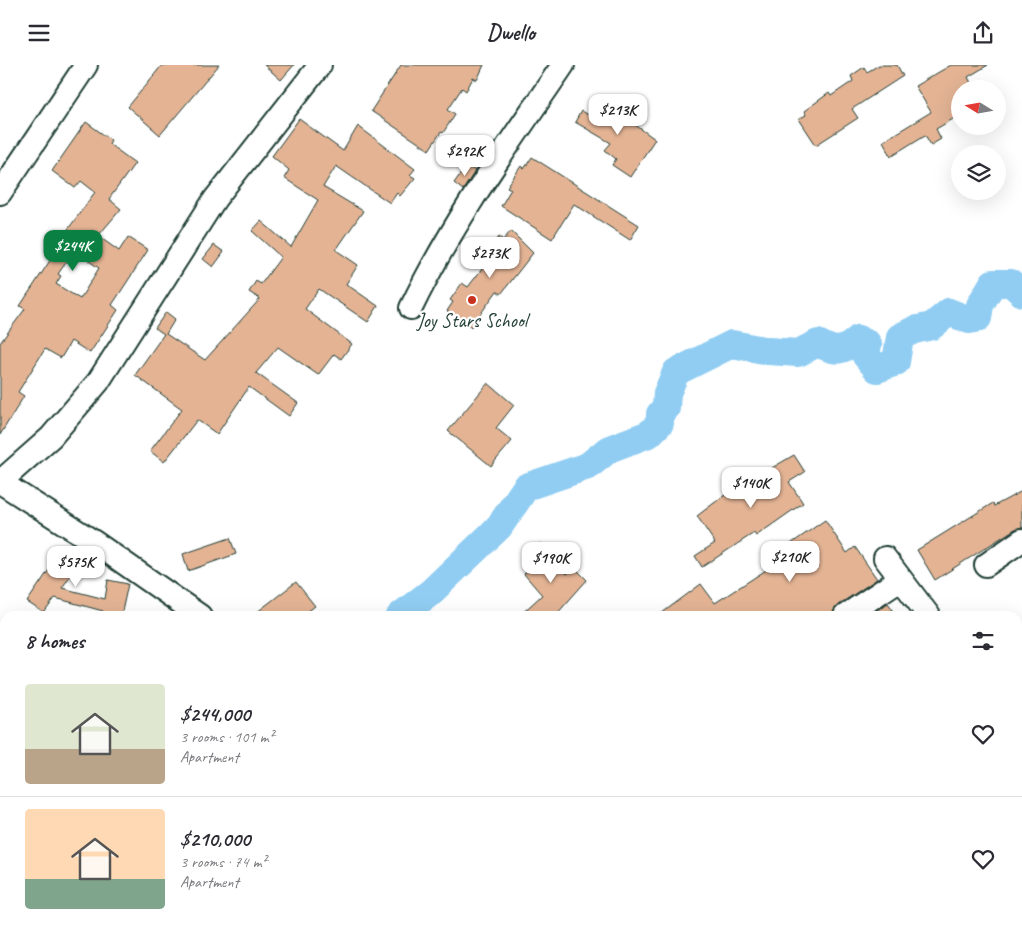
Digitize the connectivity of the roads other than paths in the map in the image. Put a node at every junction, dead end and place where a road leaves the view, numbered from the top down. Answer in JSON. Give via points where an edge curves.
{"nodes":[{"id":1,"x":86,"y":65,"type":"edge"},
{"id":2,"x":320,"y":65,"type":"edge"},
{"id":3,"x":563,"y":65,"type":"edge"},
{"id":4,"x":0,"y":193,"type":"edge"},
{"id":5,"x":411,"y":308,"type":"dead end"},
{"id":6,"x":0,"y":482,"type":"edge"},
{"id":7,"x":1022,"y":540,"type":"edge"},
{"id":8,"x":885,"y":558,"type":"dead end"},
{"id":9,"x":986,"y":565,"type":"dead end"},
{"id":10,"x":900,"y":579,"type":"junction"},
{"id":11,"x":193,"y":611,"type":"edge"},
{"id":12,"x":852,"y":611,"type":"edge"},
{"id":13,"x":925,"y":611,"type":"edge"}],
"edges":[{"from":1,"to":4,"type":"street"},
{"from":2,"to":6,"type":"street","via":[[215,199],[98,382],[51,437]]},
{"from":3,"to":5,"type":"street","via":[[464,210]]},
{"from":6,"to":11,"type":"street"},
{"from":7,"to":9,"type":"street"},
{"from":8,"to":10,"type":"street"},
{"from":10,"to":12,"type":"street"},
{"from":10,"to":13,"type":"street"}]}
